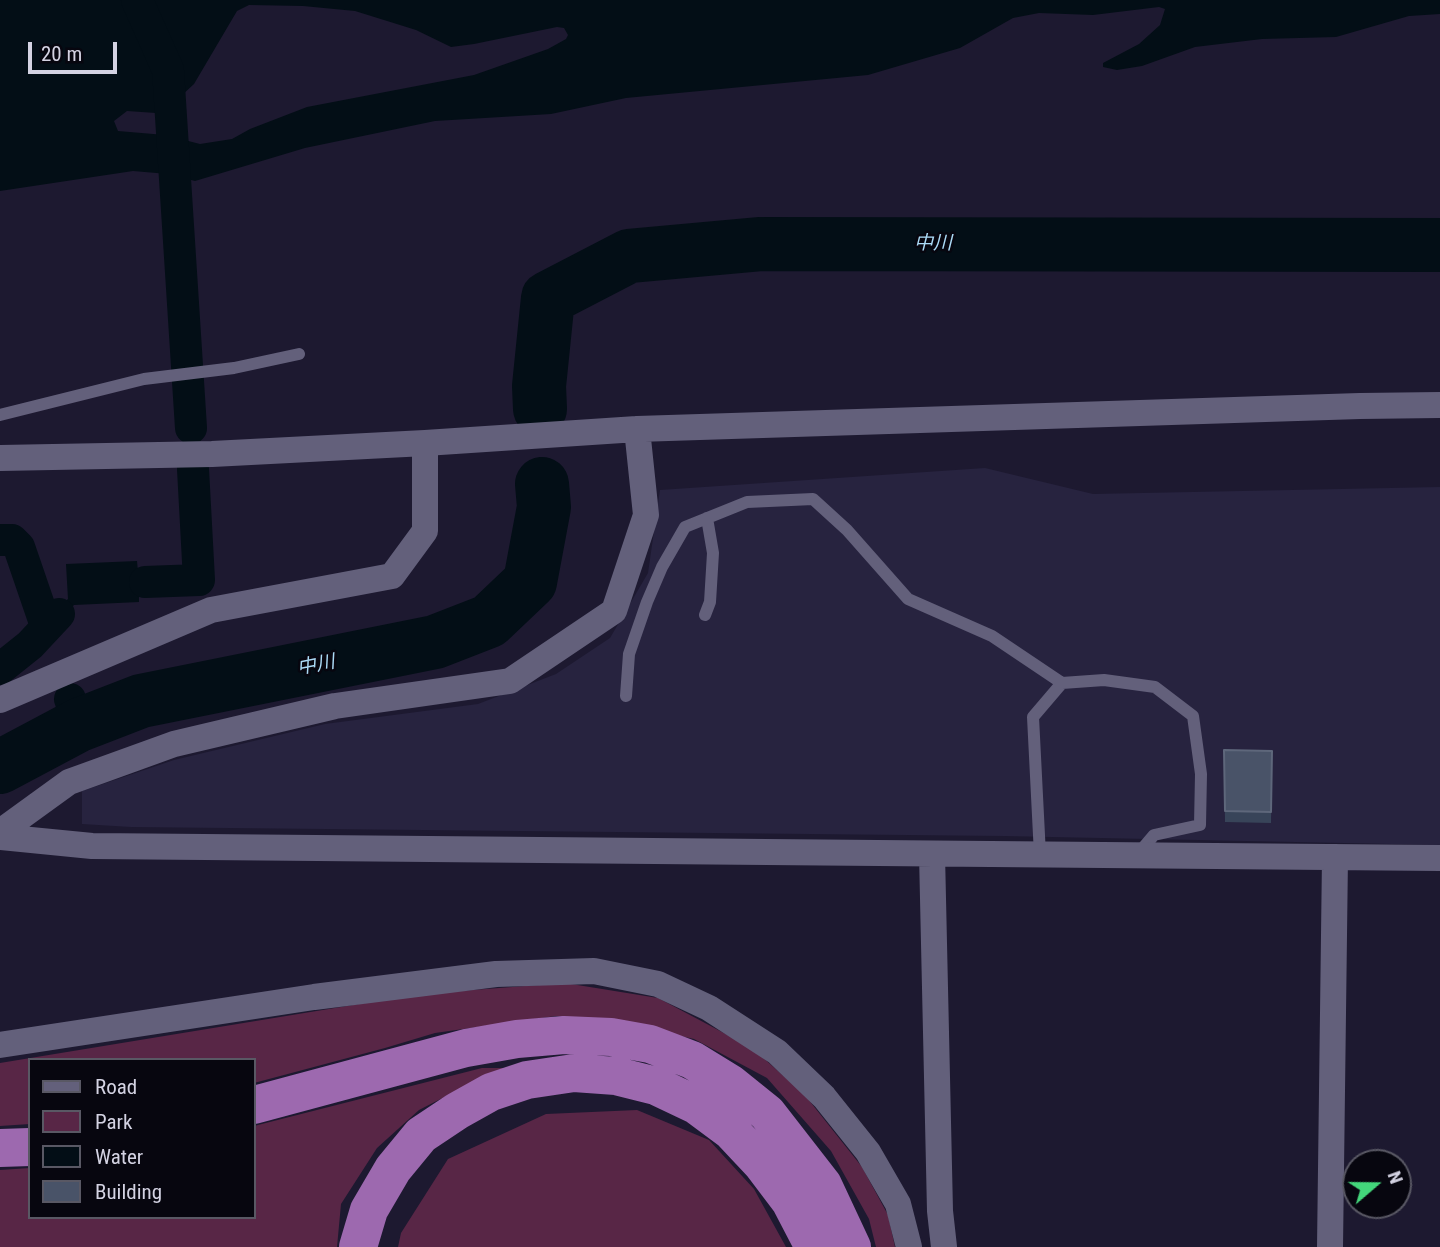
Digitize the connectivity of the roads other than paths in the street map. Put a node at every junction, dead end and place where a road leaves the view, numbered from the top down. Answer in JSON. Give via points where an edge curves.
{"nodes":[{"id":1,"x":299,"y":354,"type":"dead end"},
{"id":2,"x":1440,"y":405,"type":"edge"},
{"id":3,"x":0,"y":415,"type":"edge"},
{"id":4,"x":637,"y":429,"type":"junction"},
{"id":5,"x":425,"y":443,"type":"junction"},
{"id":6,"x":0,"y":458,"type":"edge"},
{"id":7,"x":707,"y":519,"type":"junction"},
{"id":8,"x":705,"y":615,"type":"dead end"},
{"id":9,"x":1062,"y":683,"type":"junction"},
{"id":10,"x":626,"y":696,"type":"dead end"},
{"id":11,"x":0,"y":700,"type":"edge"},
{"id":12,"x":0,"y":834,"type":"edge"},
{"id":13,"x":932,"y":854,"type":"junction"},
{"id":14,"x":1040,"y":855,"type":"junction"},
{"id":15,"x":1136,"y":856,"type":"junction"},
{"id":16,"x":1335,"y":857,"type":"junction"},
{"id":17,"x":1440,"y":858,"type":"edge"},
{"id":18,"x":0,"y":1045,"type":"edge"},
{"id":19,"x":256,"y":1104,"type":"edge"},
{"id":20,"x":28,"y":1147,"type":"edge"},
{"id":21,"x":0,"y":1149,"type":"edge"},
{"id":22,"x":358,"y":1247,"type":"edge"},
{"id":23,"x":814,"y":1247,"type":"edge"},
{"id":24,"x":852,"y":1247,"type":"edge"},
{"id":25,"x":909,"y":1247,"type":"edge"},
{"id":26,"x":944,"y":1247,"type":"edge"},
{"id":27,"x":1330,"y":1247,"type":"edge"}],
"edges":[{"from":1,"to":3,"type":"lane","via":[[144,379]]},
{"from":2,"to":4,"type":"street"},
{"from":4,"to":5,"type":"street"},
{"from":4,"to":12,"type":"street","via":[[646,516],[614,611],[510,681],[335,706],[174,744],[69,782]]},
{"from":5,"to":6,"type":"street"},
{"from":5,"to":11,"type":"street","via":[[425,531],[392,576],[211,610]]},
{"from":7,"to":8,"type":"lane","via":[[713,553]]},
{"from":7,"to":9,"type":"lane","via":[[747,502],[813,499],[908,599],[992,636]]},
{"from":7,"to":10,"type":"lane","via":[[685,527],[662,567],[629,654]]},
{"from":9,"to":14,"type":"lane","via":[[1033,717]]},
{"from":9,"to":15,"type":"lane","via":[[1104,680],[1155,687],[1194,716],[1201,774],[1200,825],[1154,835]]},
{"from":12,"to":13,"type":"street","via":[[92,846]]},
{"from":13,"to":14,"type":"street"},
{"from":13,"to":26,"type":"street"},
{"from":14,"to":15,"type":"street"},
{"from":15,"to":16,"type":"street"},
{"from":16,"to":17,"type":"street"},
{"from":16,"to":27,"type":"street"},
{"from":18,"to":25,"type":"street","via":[[496,974],[594,971],[658,984],[709,1008],[777,1052],[824,1097],[868,1152],[898,1204]]},
{"from":19,"to":24,"type":"highway","via":[[466,1048],[517,1039],[565,1035],[650,1044],[692,1060],[766,1113],[823,1185]]},
{"from":20,"to":21,"type":"highway"},
{"from":22,"to":23,"type":"highway","via":[[369,1210],[393,1169],[421,1135],[492,1092],[527,1080],[574,1073],[616,1076],[656,1086],[696,1105],[731,1131],[762,1164],[790,1201]]}]}
